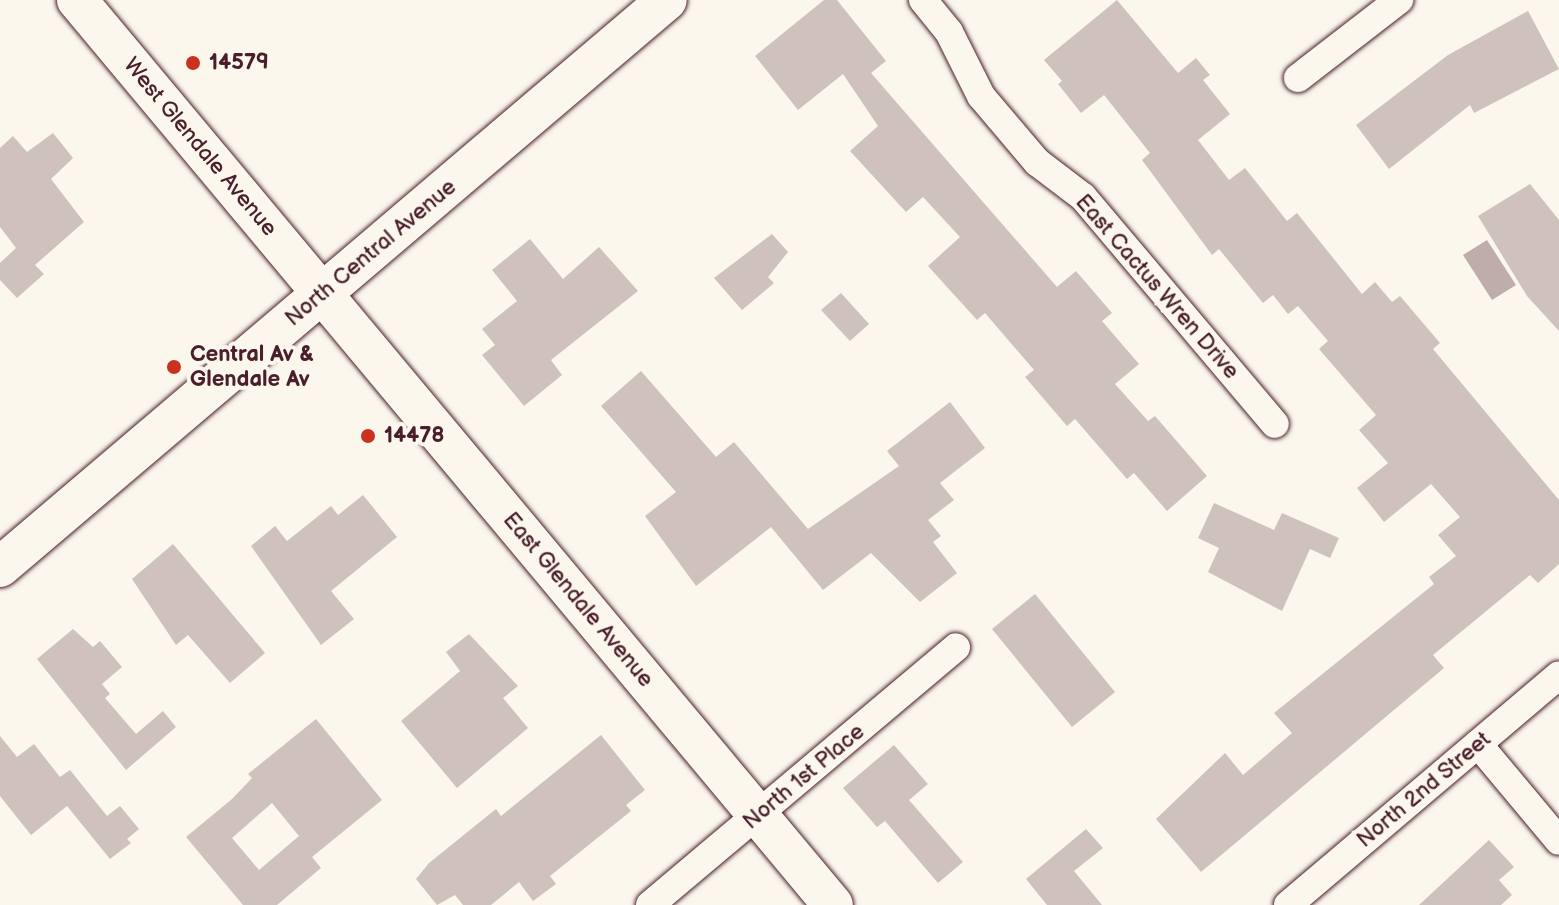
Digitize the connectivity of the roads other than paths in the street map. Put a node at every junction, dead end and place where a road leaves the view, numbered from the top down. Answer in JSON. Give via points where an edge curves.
{"nodes":[{"id":1,"x":77,"y":0,"type":"edge"},
{"id":2,"x":667,"y":0,"type":"edge"},
{"id":3,"x":923,"y":0,"type":"edge"},
{"id":4,"x":1399,"y":0,"type":"edge"},
{"id":5,"x":1298,"y":78,"type":"dead end"},
{"id":6,"x":322,"y":295,"type":"junction"},
{"id":7,"x":1275,"y":424,"type":"dead end"},
{"id":8,"x":0,"y":567,"type":"edge"},
{"id":9,"x":956,"y":647,"type":"dead end"},
{"id":10,"x":1559,"y":675,"type":"edge"},
{"id":11,"x":1478,"y":744,"type":"junction"},
{"id":12,"x":758,"y":816,"type":"junction"},
{"id":13,"x":1559,"y":841,"type":"edge"},
{"id":14,"x":650,"y":905,"type":"edge"},
{"id":15,"x":833,"y":905,"type":"edge"},
{"id":16,"x":1288,"y":905,"type":"edge"}],
"edges":[{"from":1,"to":6,"type":"main road","name":"West Glendale Avenue"},
{"from":2,"to":6,"type":"main road","name":"North Central Avenue"},
{"from":3,"to":7,"type":"street","name":"East Cactus Wren Drive","via":[[949,32],[981,96],[1037,162],[1083,197]]},
{"from":4,"to":5,"type":"street"},
{"from":6,"to":8,"type":"main road","name":"North Central Avenue"},
{"from":6,"to":12,"type":"main road","name":"East Glendale Avenue"},
{"from":9,"to":12,"type":"street","name":"North 1st Place"},
{"from":10,"to":11,"type":"street","name":"North 2nd Street"},
{"from":11,"to":13,"type":"street"},
{"from":11,"to":16,"type":"street","name":"North 2nd Street"},
{"from":12,"to":14,"type":"street","name":"North 1st Place"},
{"from":12,"to":15,"type":"main road","name":"East Glendale Avenue"}]}
